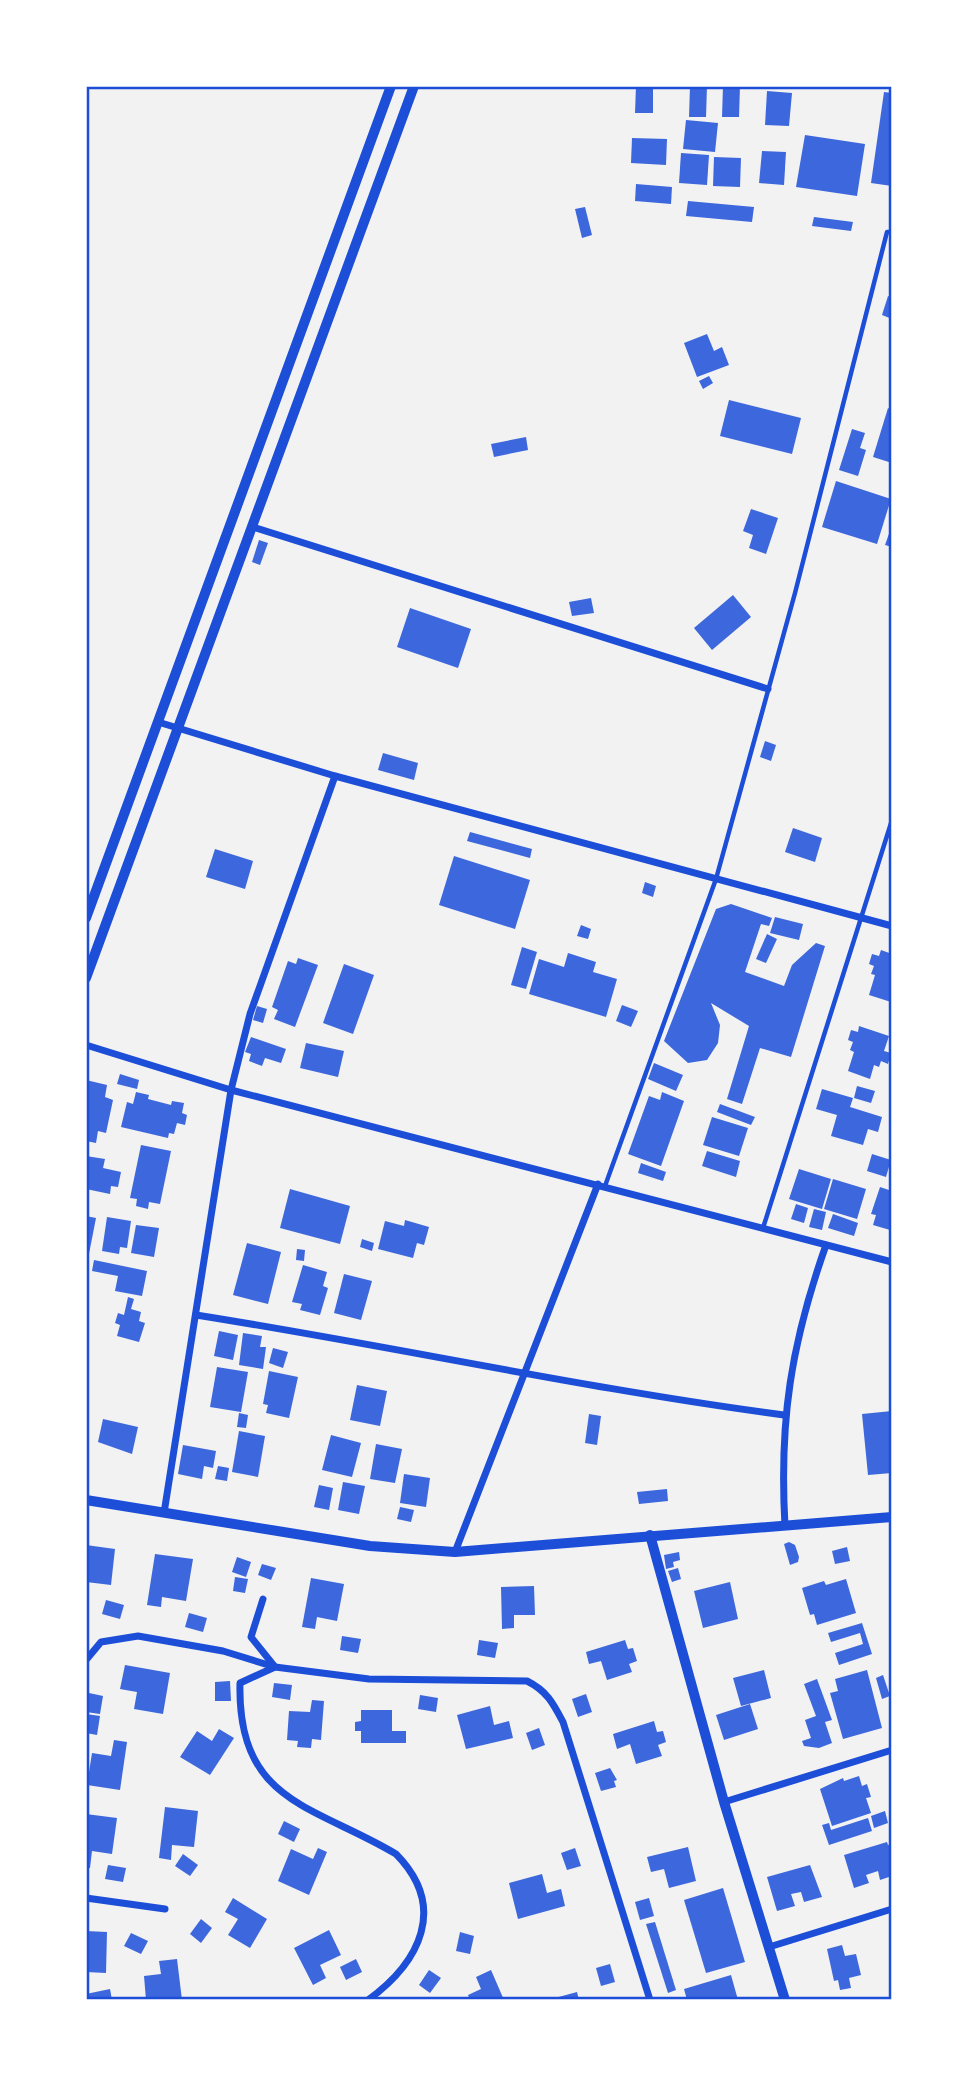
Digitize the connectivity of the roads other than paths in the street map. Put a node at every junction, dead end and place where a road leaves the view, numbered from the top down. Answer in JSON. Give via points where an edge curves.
{"nodes":[{"id":1,"x":391,"y":86,"type":"edge"},
{"id":2,"x":414,"y":86,"type":"edge"},
{"id":3,"x":892,"y":232,"type":"edge"},
{"id":4,"x":253,"y":527,"type":"junction"},
{"id":5,"x":768,"y":689,"type":"junction"},
{"id":6,"x":158,"y":722,"type":"junction"},
{"id":7,"x":180,"y":728,"type":"junction"},
{"id":8,"x":335,"y":776,"type":"junction"},
{"id":9,"x":892,"y":820,"type":"edge"},
{"id":10,"x":104,"y":867,"type":"junction"},
{"id":11,"x":123,"y":874,"type":"junction"},
{"id":12,"x":716,"y":879,"type":"junction"},
{"id":13,"x":86,"y":918,"type":"edge"},
{"id":14,"x":863,"y":918,"type":"junction"},
{"id":15,"x":892,"y":926,"type":"edge"},
{"id":16,"x":86,"y":978,"type":"edge"},
{"id":17,"x":86,"y":1045,"type":"edge"},
{"id":18,"x":231,"y":1090,"type":"junction"},
{"id":19,"x":601,"y":1185,"type":"junction"},
{"id":20,"x":763,"y":1228,"type":"junction"},
{"id":21,"x":825,"y":1245,"type":"junction"},
{"id":22,"x":892,"y":1262,"type":"edge"},
{"id":23,"x":196,"y":1315,"type":"junction"},
{"id":24,"x":524,"y":1373,"type":"junction"},
{"id":25,"x":784,"y":1415,"type":"junction"},
{"id":26,"x":86,"y":1500,"type":"edge"},
{"id":27,"x":164,"y":1513,"type":"junction"},
{"id":28,"x":892,"y":1517,"type":"edge"},
{"id":29,"x":785,"y":1526,"type":"junction"},
{"id":30,"x":650,"y":1535,"type":"junction"},
{"id":31,"x":455,"y":1552,"type":"junction"},
{"id":32,"x":263,"y":1600,"type":"dead end"},
{"id":33,"x":86,"y":1660,"type":"edge"},
{"id":34,"x":275,"y":1667,"type":"junction"},
{"id":35,"x":892,"y":1750,"type":"edge"},
{"id":36,"x":724,"y":1802,"type":"junction"},
{"id":37,"x":86,"y":1898,"type":"edge"},
{"id":38,"x":165,"y":1909,"type":"dead end"},
{"id":39,"x":892,"y":1909,"type":"edge"},
{"id":40,"x":769,"y":1947,"type":"junction"},
{"id":41,"x":368,"y":2000,"type":"edge"},
{"id":42,"x":650,"y":2000,"type":"edge"},
{"id":43,"x":785,"y":2000,"type":"edge"}],
"edges":[{"from":1,"to":6,"type":"main road"},
{"from":2,"to":4,"type":"main road"},
{"from":3,"to":5,"type":"lane","via":[[887,232]]},
{"from":4,"to":5,"type":"street"},
{"from":4,"to":7,"type":"main road"},
{"from":5,"to":12,"type":"lane"},
{"from":6,"to":7,"type":"street"},
{"from":6,"to":10,"type":"main road"},
{"from":7,"to":8,"type":"street"},
{"from":7,"to":11,"type":"main road"},
{"from":8,"to":12,"type":"street"},
{"from":8,"to":18,"type":"street","via":[[250,1014]]},
{"from":9,"to":14,"type":"lane"},
{"from":10,"to":11,"type":"main road"},
{"from":10,"to":13,"type":"main road"},
{"from":11,"to":16,"type":"main road"},
{"from":12,"to":14,"type":"street"},
{"from":12,"to":19,"type":"lane"},
{"from":14,"to":15,"type":"street"},
{"from":14,"to":20,"type":"lane"},
{"from":17,"to":18,"type":"street"},
{"from":18,"to":19,"type":"street"},
{"from":18,"to":23,"type":"street"},
{"from":19,"to":20,"type":"street"},
{"from":19,"to":24,"type":"street"},
{"from":20,"to":21,"type":"street"},
{"from":21,"to":22,"type":"street"},
{"from":21,"to":25,"type":"street","via":[[792,1357]]},
{"from":23,"to":24,"type":"street"},
{"from":23,"to":27,"type":"street"},
{"from":24,"to":25,"type":"street","via":[[652,1398]]},
{"from":24,"to":31,"type":"street"},
{"from":25,"to":29,"type":"street"},
{"from":26,"to":27,"type":"main road"},
{"from":27,"to":31,"type":"main road","via":[[369,1546]]},
{"from":28,"to":29,"type":"main road"},
{"from":29,"to":30,"type":"main road"},
{"from":30,"to":31,"type":"main road"},
{"from":30,"to":36,"type":"main road"},
{"from":32,"to":34,"type":"street","via":[[251,1637]]},
{"from":33,"to":34,"type":"street","via":[[101,1642],[138,1636],[223,1651]]},
{"from":34,"to":41,"type":"street","via":[[240,1683],[239,1719],[255,1760],[283,1794],[301,1807],[396,1854],[408,1866],[423,1896],[423,1924],[410,1958],[396,1977]]},
{"from":34,"to":42,"type":"street","via":[[369,1679],[527,1681],[540,1688],[563,1722]]},
{"from":35,"to":36,"type":"street"},
{"from":36,"to":40,"type":"main road"},
{"from":37,"to":38,"type":"street"},
{"from":39,"to":40,"type":"street"},
{"from":40,"to":43,"type":"main road"}]}
